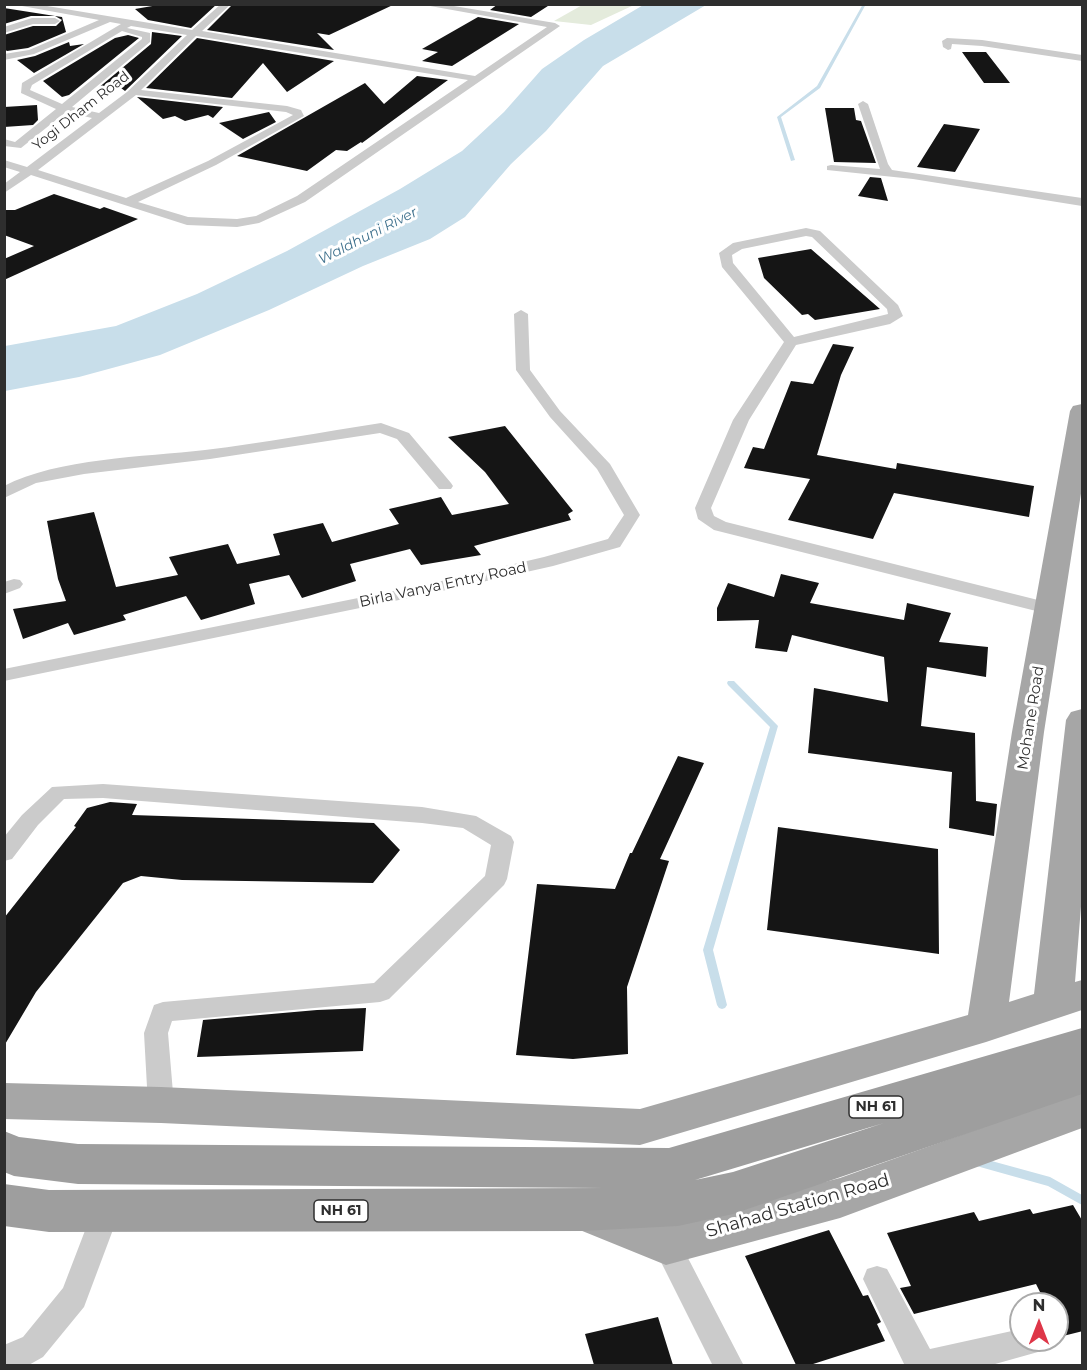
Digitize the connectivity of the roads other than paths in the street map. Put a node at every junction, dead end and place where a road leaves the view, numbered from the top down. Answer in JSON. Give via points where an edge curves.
{"nodes":[{"id":1,"x":15,"y":4,"type":"edge"},
{"id":2,"x":227,"y":4,"type":"edge"},
{"id":3,"x":423,"y":4,"type":"edge"},
{"id":4,"x":108,"y":20,"type":"junction"},
{"id":5,"x":129,"y":23,"type":"junction"},
{"id":6,"x":94,"y":26,"type":"junction"},
{"id":7,"x":4,"y":30,"type":"edge"},
{"id":8,"x":117,"y":30,"type":"junction"},
{"id":9,"x":192,"y":35,"type":"junction"},
{"id":10,"x":948,"y":47,"type":"dead end"},
{"id":11,"x":4,"y":57,"type":"edge"},
{"id":12,"x":1083,"y":58,"type":"edge"},
{"id":13,"x":478,"y":80,"type":"junction"},
{"id":14,"x":133,"y":92,"type":"junction"},
{"id":15,"x":862,"y":104,"type":"dead end"},
{"id":16,"x":64,"y":108,"type":"junction"},
{"id":17,"x":101,"y":117,"type":"junction"},
{"id":18,"x":51,"y":118,"type":"junction"},
{"id":19,"x":88,"y":125,"type":"junction"},
{"id":20,"x":4,"y":142,"type":"edge"},
{"id":21,"x":4,"y":164,"type":"edge"},
{"id":22,"x":831,"y":168,"type":"dead end"},
{"id":23,"x":29,"y":171,"type":"junction"},
{"id":24,"x":888,"y":172,"type":"junction"},
{"id":25,"x":4,"y":190,"type":"edge"},
{"id":26,"x":127,"y":202,"type":"junction"},
{"id":27,"x":1083,"y":202,"type":"edge"},
{"id":28,"x":521,"y":314,"type":"dead end"},
{"id":29,"x":791,"y":342,"type":"junction"},
{"id":30,"x":1083,"y":411,"type":"edge"},
{"id":31,"x":445,"y":486,"type":"dead end"},
{"id":32,"x":4,"y":493,"type":"edge"},
{"id":33,"x":1048,"y":608,"type":"junction"},
{"id":34,"x":4,"y":675,"type":"edge"},
{"id":35,"x":1083,"y":720,"type":"edge"},
{"id":36,"x":4,"y":854,"type":"edge"},
{"id":37,"x":1068,"y":999,"type":"edge"},
{"id":38,"x":986,"y":1026,"type":"junction"},
{"id":39,"x":1083,"y":1046,"type":"edge"},
{"id":40,"x":1083,"y":1076,"type":"edge"},
{"id":41,"x":4,"y":1101,"type":"edge"},
{"id":42,"x":161,"y":1105,"type":"junction"},
{"id":43,"x":1083,"y":1110,"type":"edge"},
{"id":44,"x":4,"y":1151,"type":"edge"},
{"id":45,"x":4,"y":1205,"type":"edge"},
{"id":46,"x":671,"y":1206,"type":"junction"},
{"id":47,"x":106,"y":1211,"type":"junction"},
{"id":48,"x":878,"y":1279,"type":"dead end"},
{"id":49,"x":1009,"y":1346,"type":"edge"},
{"id":50,"x":4,"y":1361,"type":"edge"},
{"id":51,"x":729,"y":1365,"type":"edge"},
{"id":52,"x":922,"y":1365,"type":"edge"}],
"edges":[{"from":1,"to":4,"type":"street"},
{"from":2,"to":9,"type":"street","name":"Yogi Dham Road"},
{"from":3,"to":13,"type":"street","via":[[555,26]]},
{"from":4,"to":5,"type":"street"},
{"from":4,"to":6,"type":"street"},
{"from":5,"to":8,"type":"street"},
{"from":5,"to":9,"type":"street"},
{"from":6,"to":7,"type":"street","via":[[44,20]]},
{"from":6,"to":8,"type":"street"},
{"from":6,"to":11,"type":"street","via":[[31,52]]},
{"from":8,"to":16,"type":"street","via":[[147,35],[147,40]]},
{"from":8,"to":16,"type":"street","via":[[27,83],[25,90]]},
{"from":9,"to":13,"type":"street"},
{"from":9,"to":14,"type":"street","name":"Yogi Dham Road"},
{"from":10,"to":12,"type":"street","via":[[947,41],[982,43]]},
{"from":13,"to":26,"type":"street","via":[[302,198],[259,219],[237,223],[187,221]]},
{"from":14,"to":17,"type":"street","name":"Yogi Dham Road"},
{"from":14,"to":26,"type":"street","via":[[287,109],[299,116],[212,163]]},
{"from":15,"to":24,"type":"street"},
{"from":16,"to":17,"type":"street"},
{"from":16,"to":18,"type":"street"},
{"from":17,"to":19,"type":"street","name":"Yogi Dham Road"},
{"from":18,"to":19,"type":"street"},
{"from":18,"to":20,"type":"street","via":[[17,146]]},
{"from":19,"to":23,"type":"street","name":"Yogi Dham Road"},
{"from":21,"to":23,"type":"street"},
{"from":22,"to":24,"type":"street"},
{"from":23,"to":25,"type":"street","name":"Yogi Dham Road"},
{"from":23,"to":26,"type":"street"},
{"from":24,"to":27,"type":"street"},
{"from":28,"to":34,"type":"street","name":"Birla Vanya Entry Road","via":[[523,370],[555,414],[604,467],[632,515],[614,543],[572,557],[314,614]]},
{"from":29,"to":29,"type":"street","via":[[727,264],[725,253],[738,246],[806,232],[816,234],[893,308],[896,316]]},
{"from":29,"to":33,"type":"street","via":[[741,420],[703,508],[706,519],[720,526]]},
{"from":30,"to":33,"type":"main road","name":"Mohane Road"},
{"from":31,"to":32,"type":"street","via":[[403,436],[381,428],[84,469],[31,479]]},
{"from":33,"to":38,"type":"main road","name":"Mohane Road"},
{"from":35,"to":37,"type":"main road"},
{"from":36,"to":42,"type":"street","via":[[58,792],[103,791],[422,815],[468,821],[503,842],[496,879],[380,992],[163,1012],[156,1033]]},
{"from":37,"to":38,"type":"main road"},
{"from":38,"to":42,"type":"main road","via":[[640,1127]]},
{"from":39,"to":46,"type":"highway","number":"NH 61"},
{"from":40,"to":46,"type":"highway","number":"NH 61","via":[[733,1193]]},
{"from":41,"to":42,"type":"main road"},
{"from":43,"to":46,"type":"main road","name":"Shahad Station Road","via":[[840,1198]]},
{"from":44,"to":46,"type":"highway","number":"NH 61","via":[[14,1156],[78,1164]]},
{"from":45,"to":47,"type":"highway","number":"NH 61","via":[[49,1211]]},
{"from":46,"to":47,"type":"highway","number":"NH 61","via":[[582,1210]]},
{"from":46,"to":51,"type":"street"},
{"from":47,"to":50,"type":"street","via":[[74,1297],[33,1347]]},
{"from":48,"to":52,"type":"street"},
{"from":49,"to":52,"type":"street"}]}
